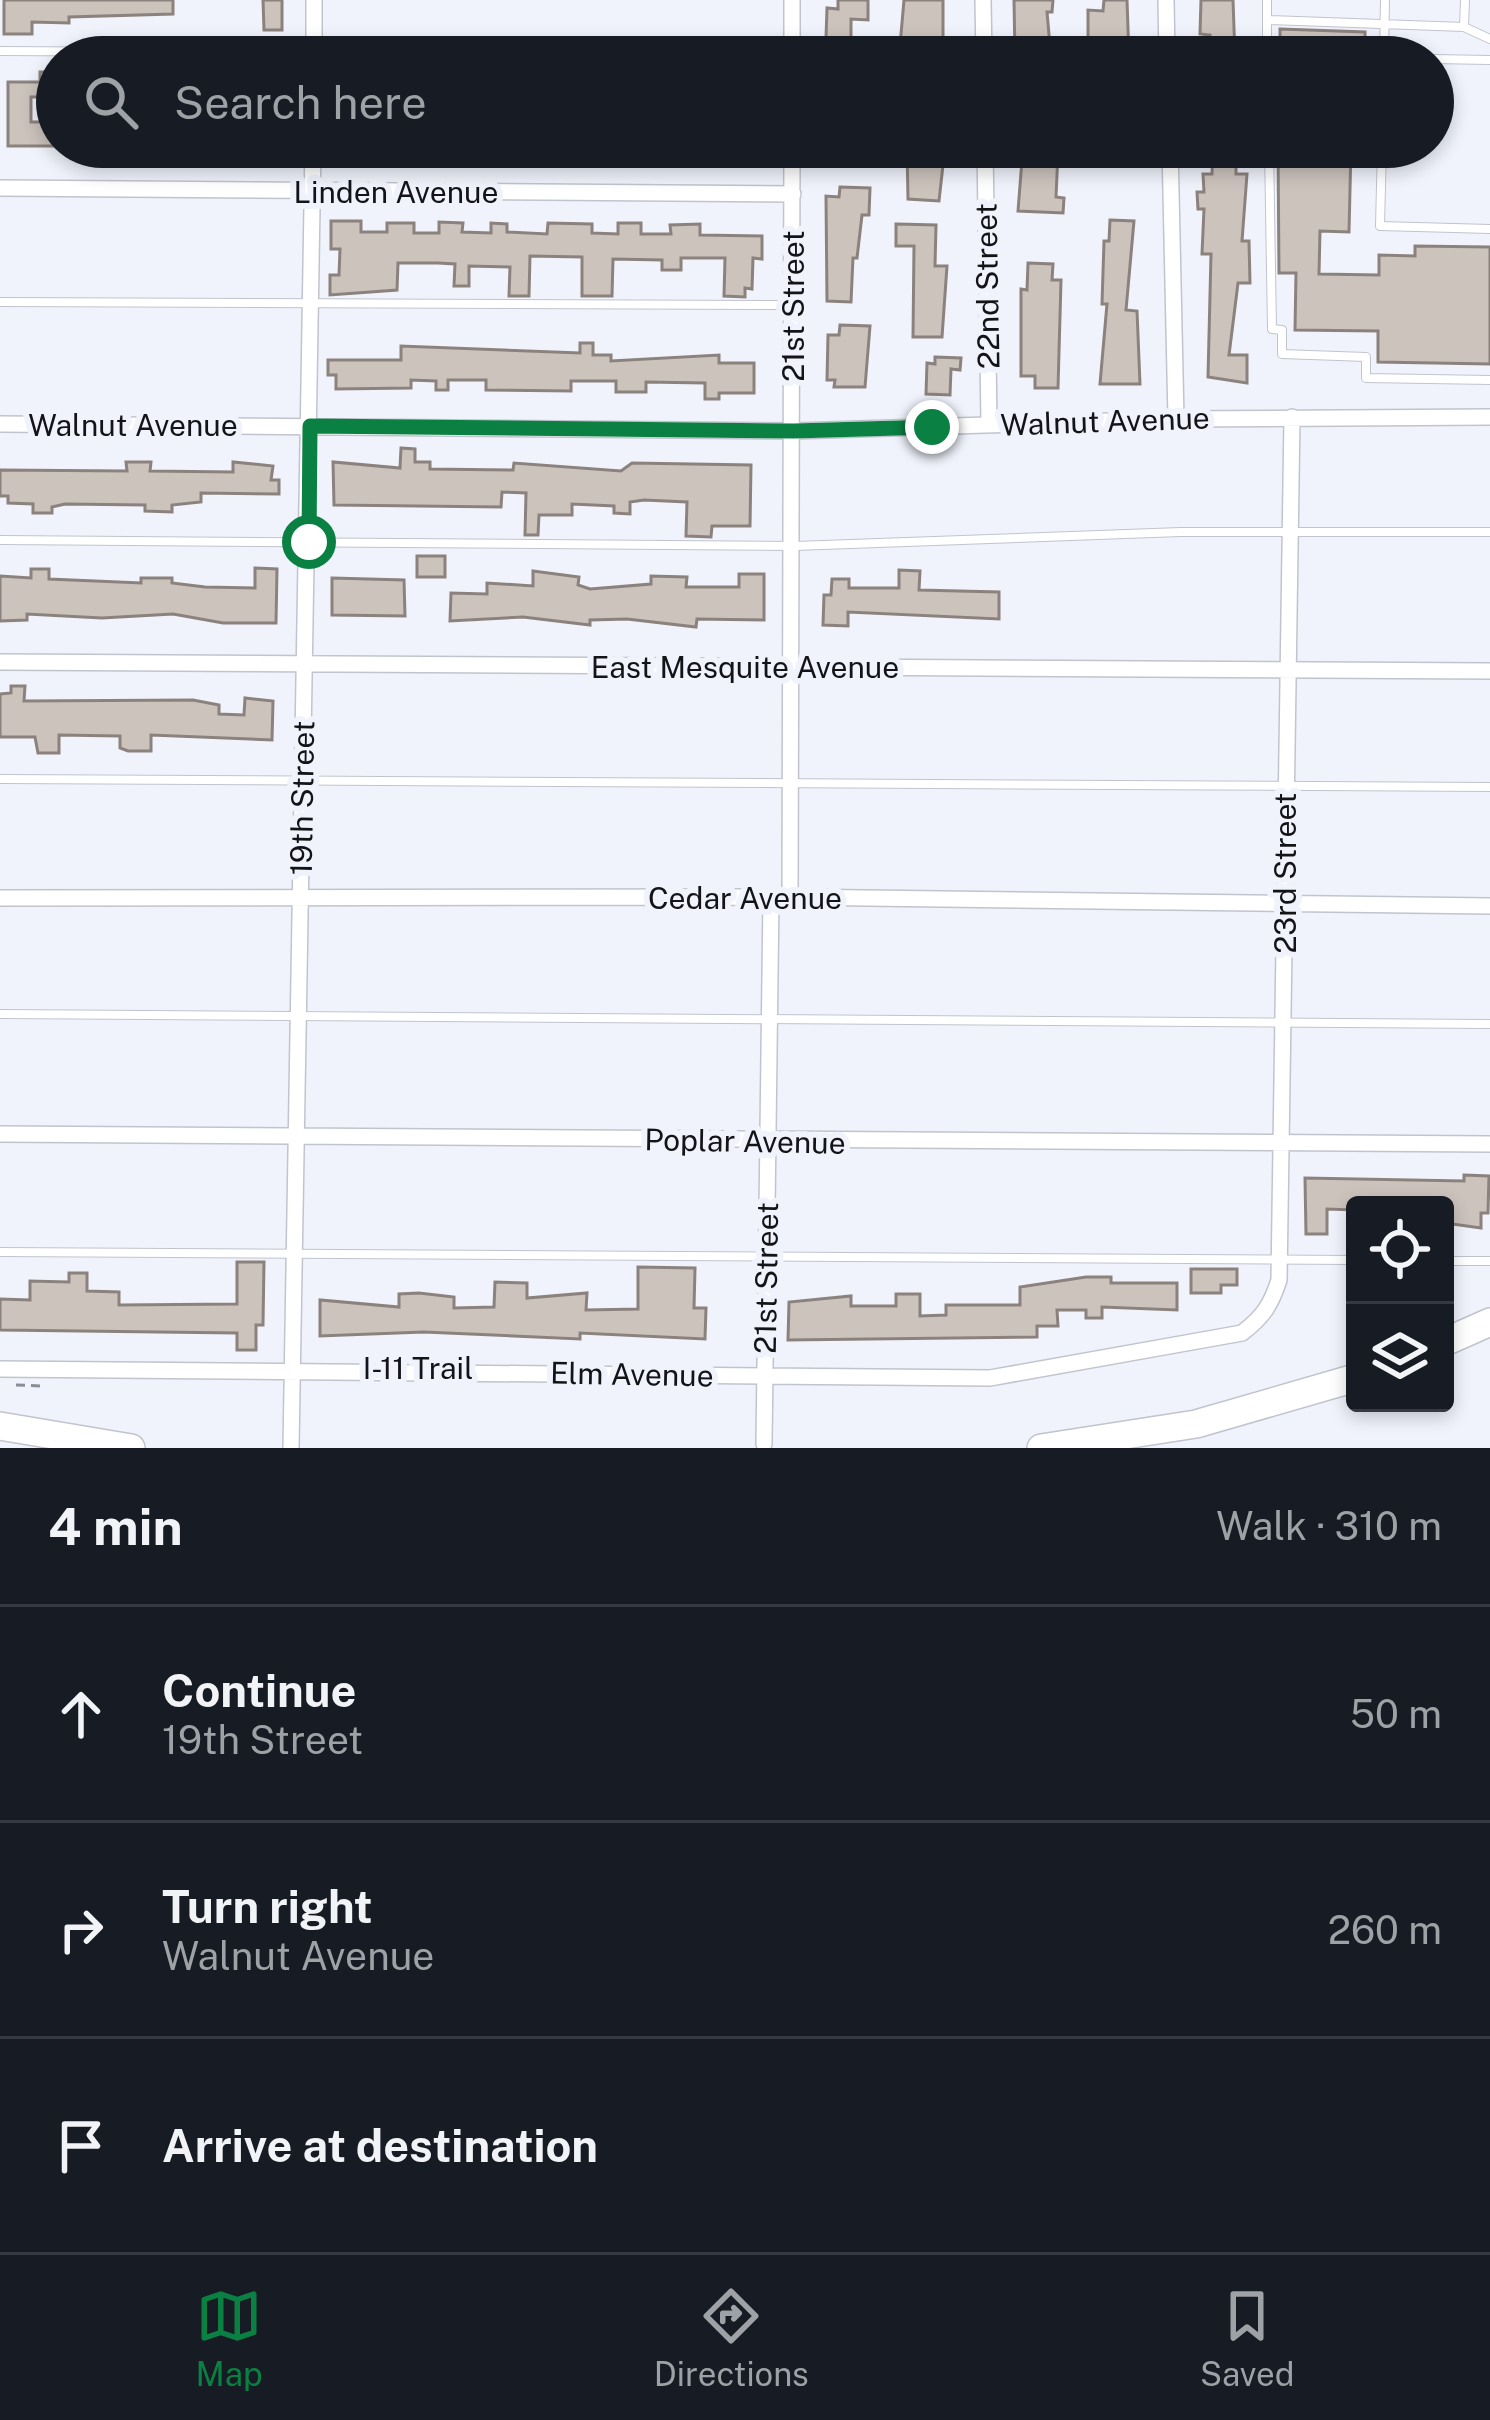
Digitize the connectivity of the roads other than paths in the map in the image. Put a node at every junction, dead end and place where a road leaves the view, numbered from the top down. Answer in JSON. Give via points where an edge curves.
{"nodes":[{"id":1,"x":314,"y":0,"type":"edge"},
{"id":2,"x":791,"y":0,"type":"edge"},
{"id":3,"x":983,"y":0,"type":"edge"},
{"id":4,"x":1166,"y":0,"type":"edge"},
{"id":5,"x":1267,"y":0,"type":"edge"},
{"id":6,"x":1385,"y":0,"type":"edge"},
{"id":7,"x":1465,"y":0,"type":"edge"},
{"id":8,"x":1267,"y":20,"type":"junction"},
{"id":9,"x":1385,"y":22,"type":"junction"},
{"id":10,"x":1464,"y":27,"type":"junction"},
{"id":11,"x":314,"y":36,"type":"edge"},
{"id":12,"x":792,"y":36,"type":"edge"},
{"id":13,"x":984,"y":36,"type":"edge"},
{"id":14,"x":1167,"y":36,"type":"edge"},
{"id":15,"x":1267,"y":36,"type":"edge"},
{"id":16,"x":1385,"y":36,"type":"edge"},
{"id":17,"x":1490,"y":40,"type":"edge"},
{"id":18,"x":0,"y":51,"type":"edge"},
{"id":19,"x":36,"y":51,"type":"edge"},
{"id":20,"x":1454,"y":59,"type":"edge"},
{"id":21,"x":1490,"y":60,"type":"edge"},
{"id":22,"x":313,"y":168,"type":"edge"},
{"id":23,"x":792,"y":168,"type":"edge"},
{"id":24,"x":985,"y":168,"type":"edge"},
{"id":25,"x":1170,"y":168,"type":"edge"},
{"id":26,"x":1269,"y":168,"type":"edge"},
{"id":27,"x":1381,"y":168,"type":"edge"},
{"id":28,"x":0,"y":188,"type":"edge"},
{"id":29,"x":312,"y":191,"type":"junction"},
{"id":30,"x":793,"y":194,"type":"junction"},
{"id":31,"x":1490,"y":229,"type":"edge"},
{"id":32,"x":0,"y":302,"type":"edge"},
{"id":33,"x":311,"y":303,"type":"junction"},
{"id":34,"x":794,"y":305,"type":"junction"},
{"id":35,"x":1490,"y":380,"type":"edge"},
{"id":36,"x":1292,"y":417,"type":"junction"},
{"id":37,"x":1490,"y":417,"type":"edge"},
{"id":38,"x":1176,"y":419,"type":"junction"},
{"id":39,"x":0,"y":424,"type":"edge"},
{"id":40,"x":989,"y":424,"type":"junction"},
{"id":41,"x":310,"y":426,"type":"junction"},
{"id":42,"x":794,"y":431,"type":"junction"},
{"id":43,"x":1291,"y":530,"type":"junction"},
{"id":44,"x":1490,"y":532,"type":"edge"},
{"id":45,"x":0,"y":540,"type":"edge"},
{"id":46,"x":309,"y":542,"type":"junction"},
{"id":47,"x":795,"y":546,"type":"junction"},
{"id":48,"x":0,"y":662,"type":"edge"},
{"id":49,"x":307,"y":665,"type":"junction"},
{"id":50,"x":794,"y":668,"type":"junction"},
{"id":51,"x":1289,"y":668,"type":"junction"},
{"id":52,"x":1490,"y":671,"type":"edge"},
{"id":53,"x":0,"y":779,"type":"edge"},
{"id":54,"x":300,"y":780,"type":"junction"},
{"id":55,"x":792,"y":781,"type":"junction"},
{"id":56,"x":1286,"y":786,"type":"junction"},
{"id":57,"x":1490,"y":787,"type":"edge"},
{"id":58,"x":300,"y":897,"type":"junction"},
{"id":59,"x":771,"y":897,"type":"junction"},
{"id":60,"x":790,"y":897,"type":"junction"},
{"id":61,"x":0,"y":898,"type":"edge"},
{"id":62,"x":1490,"y":907,"type":"edge"},
{"id":63,"x":1286,"y":908,"type":"junction"},
{"id":64,"x":296,"y":1013,"type":"junction"},
{"id":65,"x":0,"y":1014,"type":"edge"},
{"id":66,"x":770,"y":1016,"type":"junction"},
{"id":67,"x":1284,"y":1022,"type":"junction"},
{"id":68,"x":1490,"y":1024,"type":"edge"},
{"id":69,"x":295,"y":1134,"type":"junction"},
{"id":70,"x":0,"y":1135,"type":"edge"},
{"id":71,"x":1279,"y":1141,"type":"junction"},
{"id":72,"x":768,"y":1142,"type":"junction"},
{"id":73,"x":1490,"y":1144,"type":"edge"},
{"id":74,"x":0,"y":1252,"type":"edge"},
{"id":75,"x":293,"y":1252,"type":"junction"},
{"id":76,"x":766,"y":1254,"type":"junction"},
{"id":77,"x":1280,"y":1258,"type":"junction"},
{"id":78,"x":1346,"y":1259,"type":"edge"},
{"id":79,"x":1454,"y":1261,"type":"edge"},
{"id":80,"x":1490,"y":1261,"type":"edge"},
{"id":81,"x":1257,"y":1322,"type":"joint"},
{"id":82,"x":1490,"y":1322,"type":"edge"},
{"id":83,"x":1454,"y":1338,"type":"edge"},
{"id":84,"x":0,"y":1369,"type":"edge"},
{"id":85,"x":292,"y":1371,"type":"junction"},
{"id":86,"x":765,"y":1376,"type":"junction"},
{"id":87,"x":1346,"y":1381,"type":"edge"},
{"id":88,"x":0,"y":1426,"type":"edge"},
{"id":89,"x":764,"y":1444,"type":"dead end"},
{"id":90,"x":131,"y":1448,"type":"edge"},
{"id":91,"x":291,"y":1448,"type":"edge"},
{"id":92,"x":1041,"y":1448,"type":"edge"}],
"edges":[{"from":1,"to":11,"type":"street"},
{"from":2,"to":12,"type":"street"},
{"from":3,"to":13,"type":"street"},
{"from":4,"to":14,"type":"street"},
{"from":5,"to":8,"type":"lane"},
{"from":6,"to":9,"type":"lane"},
{"from":7,"to":10,"type":"lane"},
{"from":8,"to":9,"type":"lane"},
{"from":8,"to":15,"type":"lane"},
{"from":9,"to":10,"type":"lane"},
{"from":9,"to":16,"type":"lane"},
{"from":10,"to":17,"type":"lane"},
{"from":18,"to":19,"type":"lane"},
{"from":20,"to":21,"type":"lane"},
{"from":22,"to":29,"type":"street","name":"19th Street"},
{"from":23,"to":30,"type":"street","name":"21st Street"},
{"from":24,"to":40,"type":"street","name":"22nd Street"},
{"from":25,"to":38,"type":"street"},
{"from":26,"to":35,"type":"lane","via":[[1272,329],[1282,330],[1282,354],[1366,357],[1366,378]]},
{"from":27,"to":31,"type":"lane","via":[[1380,226]]},
{"from":28,"to":29,"type":"street","name":"Linden Avenue"},
{"from":29,"to":30,"type":"street","name":"Linden Avenue"},
{"from":29,"to":33,"type":"street","name":"19th Street"},
{"from":30,"to":34,"type":"street","name":"21st Street"},
{"from":32,"to":33,"type":"lane"},
{"from":33,"to":34,"type":"lane"},
{"from":33,"to":41,"type":"street","name":"19th Street"},
{"from":34,"to":42,"type":"street","name":"21st Street"},
{"from":36,"to":37,"type":"street","name":"Walnut Avenue"},
{"from":36,"to":38,"type":"street","name":"Walnut Avenue"},
{"from":36,"to":43,"type":"street","name":"23rd Street"},
{"from":38,"to":40,"type":"street","name":"Walnut Avenue"},
{"from":39,"to":41,"type":"street","name":"Walnut Avenue"},
{"from":40,"to":42,"type":"street","name":"Walnut Avenue"},
{"from":41,"to":42,"type":"street","name":"Walnut Avenue"},
{"from":41,"to":46,"type":"street","name":"19th Street"},
{"from":42,"to":47,"type":"street","name":"21st Street"},
{"from":43,"to":44,"type":"lane"},
{"from":43,"to":47,"type":"lane"},
{"from":43,"to":51,"type":"street","name":"23rd Street"},
{"from":45,"to":46,"type":"lane"},
{"from":46,"to":47,"type":"lane"},
{"from":46,"to":49,"type":"street","name":"19th Street"},
{"from":47,"to":50,"type":"street","name":"21st Street"},
{"from":48,"to":49,"type":"street","name":"East Mesquite Avenue"},
{"from":49,"to":50,"type":"street","name":"East Mesquite Avenue"},
{"from":49,"to":54,"type":"street","name":"19th Street"},
{"from":50,"to":51,"type":"street","name":"East Mesquite Avenue"},
{"from":50,"to":55,"type":"street","name":"21st Street"},
{"from":51,"to":52,"type":"street","name":"East Mesquite Avenue"},
{"from":51,"to":56,"type":"street","name":"23rd Street"},
{"from":53,"to":54,"type":"lane"},
{"from":54,"to":55,"type":"lane"},
{"from":54,"to":58,"type":"street","name":"19th Street"},
{"from":55,"to":56,"type":"lane"},
{"from":55,"to":60,"type":"street","name":"21st Street"},
{"from":56,"to":57,"type":"lane"},
{"from":56,"to":63,"type":"street","name":"23rd Street"},
{"from":58,"to":59,"type":"street","name":"Cedar Avenue"},
{"from":58,"to":61,"type":"street","name":"Cedar Avenue"},
{"from":58,"to":64,"type":"street","name":"19th Street"},
{"from":59,"to":60,"type":"street","name":"Cedar Avenue"},
{"from":59,"to":66,"type":"street","name":"21st Street"},
{"from":60,"to":63,"type":"street","name":"Cedar Avenue"},
{"from":62,"to":63,"type":"street","name":"Cedar Avenue"},
{"from":63,"to":67,"type":"street","name":"23rd Street"},
{"from":64,"to":65,"type":"lane"},
{"from":64,"to":66,"type":"lane"},
{"from":64,"to":69,"type":"street","name":"19th Street"},
{"from":66,"to":67,"type":"lane"},
{"from":66,"to":72,"type":"street","name":"21st Street"},
{"from":67,"to":68,"type":"lane"},
{"from":67,"to":71,"type":"street","name":"23rd Street"},
{"from":69,"to":70,"type":"street","name":"Poplar Avenue"},
{"from":69,"to":72,"type":"street","name":"Poplar Avenue"},
{"from":69,"to":75,"type":"street","name":"19th Street"},
{"from":71,"to":72,"type":"street","name":"Poplar Avenue"},
{"from":71,"to":73,"type":"street","name":"Poplar Avenue"},
{"from":71,"to":77,"type":"street","name":"23rd Street"},
{"from":72,"to":76,"type":"street","name":"21st Street"},
{"from":74,"to":75,"type":"lane"},
{"from":75,"to":76,"type":"lane"},
{"from":75,"to":85,"type":"street","name":"19th Street"},
{"from":76,"to":77,"type":"lane"},
{"from":76,"to":86,"type":"street","name":"21st Street"},
{"from":77,"to":78,"type":"lane"},
{"from":77,"to":81,"type":"street","name":"23rd Street","via":[[1270,1309]]},
{"from":79,"to":80,"type":"lane"},
{"from":81,"to":86,"type":"street","name":"Elm Avenue","via":[[1242,1333],[990,1378]]},
{"from":82,"to":83,"type":"highway"},
{"from":84,"to":85,"type":"street","name":"Elm Avenue"},
{"from":85,"to":86,"type":"street","name":"Elm Avenue"},
{"from":85,"to":91,"type":"street","name":"19th Street"},
{"from":86,"to":89,"type":"street","name":"21st Street"},
{"from":87,"to":92,"type":"highway","via":[[1196,1424]]},
{"from":88,"to":90,"type":"highway"}]}
